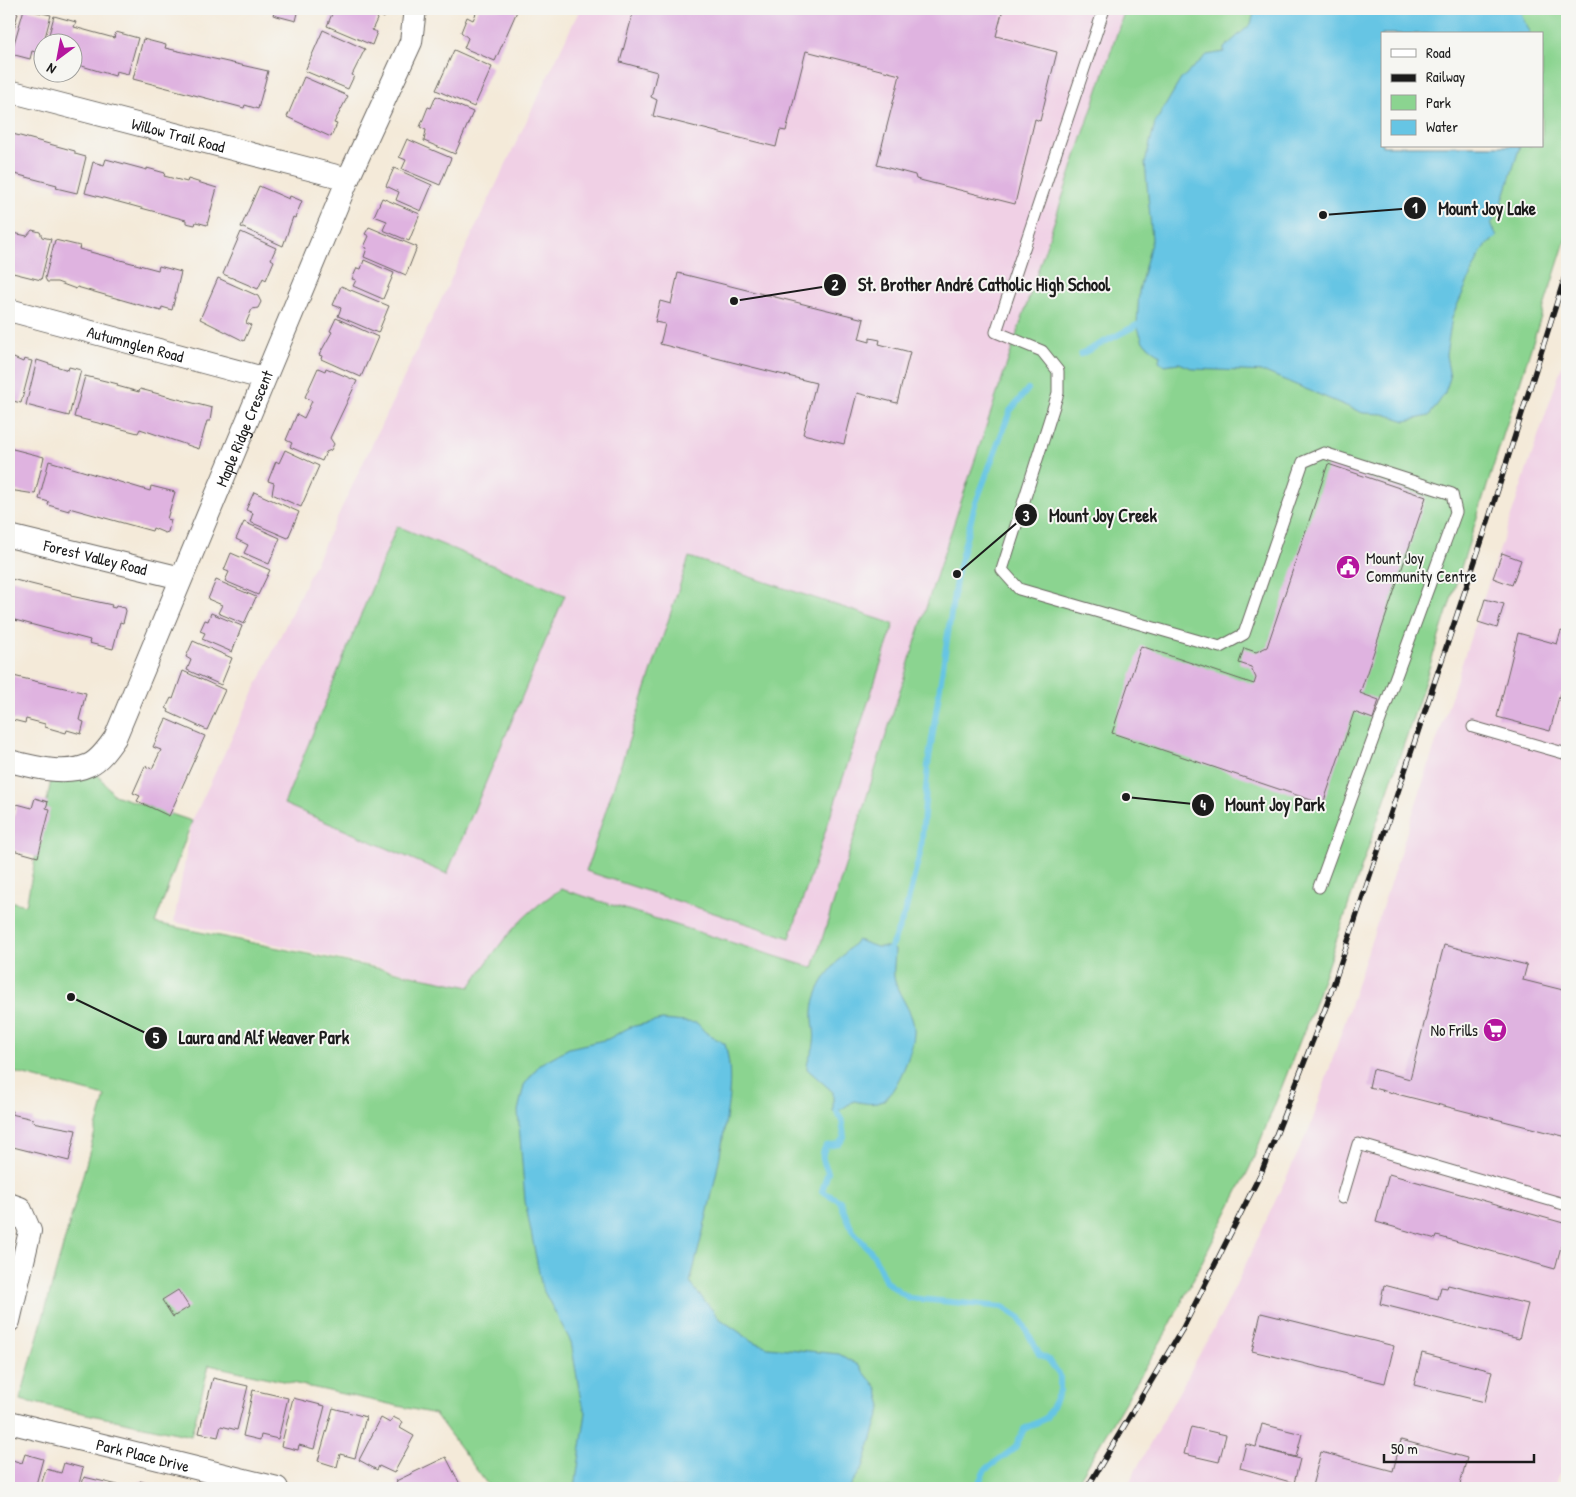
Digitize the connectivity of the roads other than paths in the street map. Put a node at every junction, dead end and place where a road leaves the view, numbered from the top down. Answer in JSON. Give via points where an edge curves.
{"nodes":[{"id":1,"x":415,"y":9,"type":"edge"},
{"id":2,"x":1104,"y":9,"type":"edge"},
{"id":3,"x":9,"y":91,"type":"edge"},
{"id":4,"x":348,"y":179,"type":"junction"},
{"id":5,"x":9,"y":310,"type":"edge"},
{"id":6,"x":263,"y":378,"type":"junction"},
{"id":7,"x":9,"y":536,"type":"edge"},
{"id":8,"x":181,"y":578,"type":"junction"},
{"id":9,"x":1473,"y":727,"type":"dead end"},
{"id":10,"x":1567,"y":754,"type":"edge"},
{"id":11,"x":9,"y":761,"type":"edge"},
{"id":12,"x":1319,"y":887,"type":"dead end"},
{"id":13,"x":1342,"y":1198,"type":"dead end"},
{"id":14,"x":9,"y":1204,"type":"edge"},
{"id":15,"x":1567,"y":1206,"type":"edge"},
{"id":16,"x":9,"y":1321,"type":"edge"},
{"id":17,"x":9,"y":1422,"type":"edge"},
{"id":18,"x":277,"y":1488,"type":"edge"}],
"edges":[{"from":1,"to":4,"type":"street","name":"Maple Ridge Crescent","via":[[411,42]]},
{"from":2,"to":12,"type":"lane","via":[[996,332],[1042,351],[1058,370],[1058,393],[1002,570],[1019,589],[1220,647],[1244,634],[1303,462],[1324,453],[1452,494],[1456,512]]},
{"from":3,"to":4,"type":"street","name":"Willow Trail Road"},
{"from":4,"to":6,"type":"street","name":"Maple Ridge Crescent"},
{"from":5,"to":6,"type":"street","name":"Autumnglen Road"},
{"from":6,"to":8,"type":"street","name":"Maple Ridge Crescent"},
{"from":7,"to":8,"type":"street","name":"Forest Valley Road"},
{"from":8,"to":11,"type":"street","name":"Maple Ridge Crescent","via":[[115,738],[101,756],[90,765],[72,770],[53,770]]},
{"from":9,"to":10,"type":"lane"},
{"from":13,"to":15,"type":"lane","via":[[1358,1144]]},
{"from":14,"to":16,"type":"street","via":[[20,1208],[30,1231]]},
{"from":17,"to":18,"type":"street","name":"Park Place Drive"}]}
